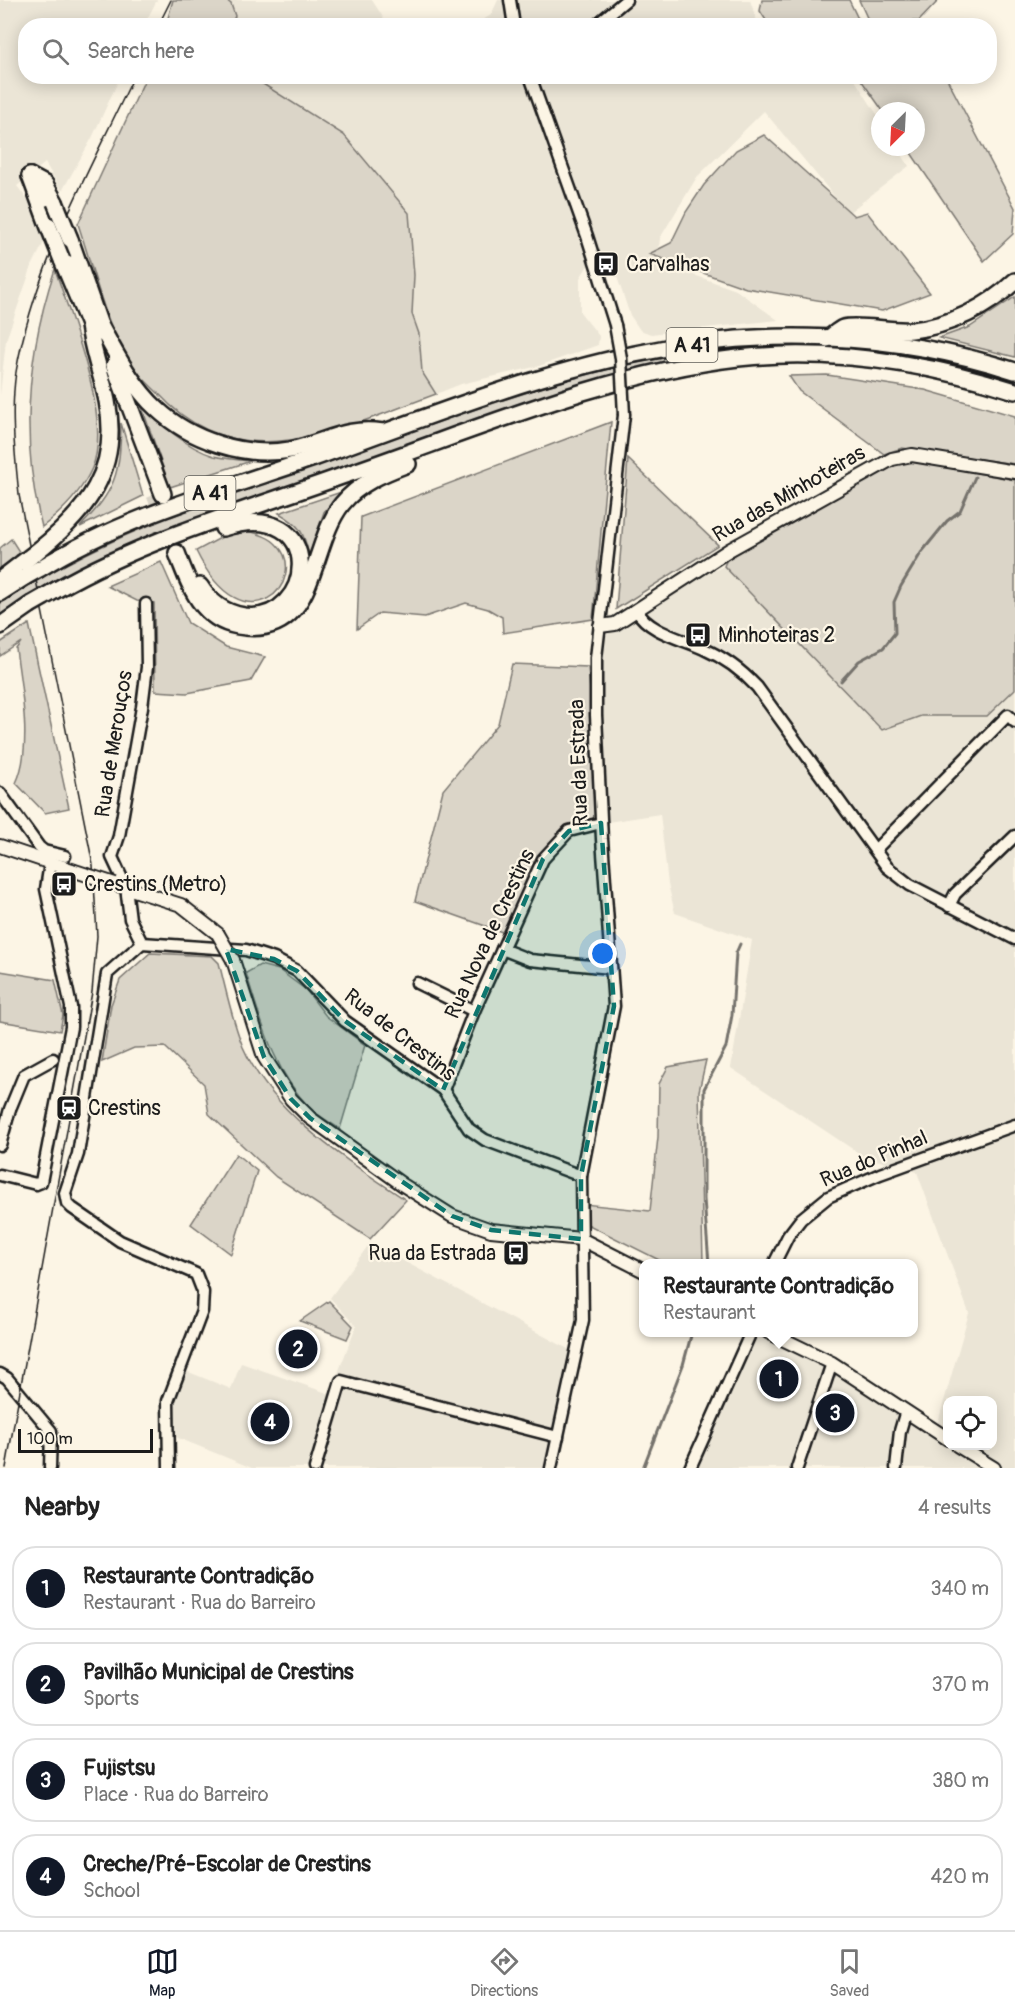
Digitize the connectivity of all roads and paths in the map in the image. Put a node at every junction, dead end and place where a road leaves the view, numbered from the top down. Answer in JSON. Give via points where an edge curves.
{"nodes":[{"id":1,"x":510,"y":0,"type":"edge"},
{"id":2,"x":626,"y":0,"type":"edge"},
{"id":3,"x":513,"y":18,"type":"edge"},
{"id":4,"x":605,"y":18,"type":"edge"},
{"id":5,"x":533,"y":84,"type":"edge"},
{"id":6,"x":1015,"y":281,"type":"edge"},
{"id":7,"x":95,"y":325,"type":"junction"},
{"id":8,"x":827,"y":339,"type":"junction"},
{"id":9,"x":1015,"y":371,"type":"edge"},
{"id":10,"x":1015,"y":391,"type":"edge"},
{"id":11,"x":386,"y":432,"type":"junction"},
{"id":12,"x":423,"y":448,"type":"junction"},
{"id":13,"x":1015,"y":472,"type":"edge"},
{"id":14,"x":159,"y":494,"type":"tunnel mouth"},
{"id":15,"x":185,"y":532,"type":"junction"},
{"id":16,"x":24,"y":570,"type":"junction"},
{"id":17,"x":0,"y":580,"type":"edge"},
{"id":18,"x":0,"y":593,"type":"edge"},
{"id":19,"x":146,"y":604,"type":"dead end"},
{"id":20,"x":636,"y":610,"type":"junction"},
{"id":21,"x":0,"y":626,"type":"edge"},
{"id":22,"x":600,"y":626,"type":"junction"},
{"id":23,"x":1015,"y":722,"type":"edge"},
{"id":24,"x":0,"y":793,"type":"edge"},
{"id":25,"x":601,"y":823,"type":"junction"},
{"id":26,"x":1015,"y":836,"type":"edge"},
{"id":27,"x":0,"y":846,"type":"edge"},
{"id":28,"x":875,"y":850,"type":"junction"},
{"id":29,"x":64,"y":856,"type":"dead end"},
{"id":30,"x":50,"y":863,"type":"junction"},
{"id":31,"x":120,"y":885,"type":"junction"},
{"id":32,"x":949,"y":906,"type":"junction"},
{"id":33,"x":1015,"y":939,"type":"edge"},
{"id":34,"x":142,"y":943,"type":"junction"},
{"id":35,"x":502,"y":949,"type":"junction"},
{"id":36,"x":611,"y":968,"type":"junction"},
{"id":37,"x":417,"y":983,"type":"dead end"},
{"id":38,"x":474,"y":1011,"type":"junction"},
{"id":39,"x":53,"y":1059,"type":"dead end"},
{"id":40,"x":443,"y":1090,"type":"junction"},
{"id":41,"x":1015,"y":1125,"type":"edge"},
{"id":42,"x":0,"y":1145,"type":"edge"},
{"id":43,"x":0,"y":1175,"type":"edge"},
{"id":44,"x":581,"y":1176,"type":"junction"},
{"id":45,"x":581,"y":1239,"type":"junction"},
{"id":46,"x":776,"y":1259,"type":"edge"},
{"id":47,"x":639,"y":1268,"type":"edge"},
{"id":48,"x":749,"y":1337,"type":"edge"},
{"id":49,"x":778,"y":1337,"type":"edge"},
{"id":50,"x":832,"y":1363,"type":"junction"},
{"id":51,"x":0,"y":1374,"type":"edge"},
{"id":52,"x":905,"y":1414,"type":"junction"},
{"id":53,"x":943,"y":1436,"type":"edge"},
{"id":54,"x":558,"y":1437,"type":"junction"},
{"id":55,"x":965,"y":1450,"type":"edge"},
{"id":56,"x":50,"y":1468,"type":"edge"},
{"id":57,"x":169,"y":1468,"type":"edge"},
{"id":58,"x":315,"y":1468,"type":"edge"},
{"id":59,"x":551,"y":1468,"type":"edge"},
{"id":60,"x":690,"y":1468,"type":"edge"},
{"id":61,"x":797,"y":1468,"type":"edge"},
{"id":62,"x":896,"y":1468,"type":"edge"},
{"id":63,"x":994,"y":1468,"type":"edge"}],
"edges":[{"from":1,"to":3,"type":"street"},
{"from":2,"to":4,"type":"street"},
{"from":5,"to":22,"type":"street","name":"Rua da Estrada","bridge":true,"via":[[587,236],[621,358],[624,415]]},
{"from":6,"to":8,"type":"highway","via":[[976,310],[946,322],[913,330],[842,328]]},
{"from":7,"to":7,"type":"highway","bridge":true,"via":[[55,202],[45,184],[30,176],[62,260]]},
{"from":7,"to":11,"type":"highway","via":[[156,408],[209,440],[254,451],[289,450],[362,428]]},
{"from":7,"to":14,"type":"highway"},
{"from":7,"to":16,"type":"highway","bridge":true,"via":[[91,344],[110,421],[107,463],[94,492],[77,515],[35,553]]},
{"from":8,"to":9,"type":"highway","number":"A 41","via":[[881,342],[940,352]]},
{"from":8,"to":11,"type":"highway","number":"A 41","via":[[747,340],[637,354],[560,373]]},
{"from":10,"to":12,"type":"highway","number":"A 41","via":[[960,375],[874,360],[818,356],[740,358],[631,378]]},
{"from":11,"to":16,"type":"highway","number":"A 41","bridge":true,"via":[[183,503],[101,536],[39,568]]},
{"from":12,"to":15,"type":"highway","number":"A 41"},
{"from":12,"to":15,"type":"highway","via":[[415,461],[374,478],[344,502],[324,538],[306,591],[298,605],[278,622],[245,627],[219,621],[197,599],[181,553],[208,598],[229,613],[254,617],[274,612],[296,584],[302,563],[294,542],[280,528],[242,523],[208,534]]},
{"from":13,"to":20,"type":"main road","name":"Rua das Minhoteiras","via":[[912,455],[892,459],[729,550]]},
{"from":15,"to":21,"type":"highway","number":"A 41","bridge":true,"via":[[106,564]]},
{"from":16,"to":17,"type":"highway"},
{"from":16,"to":18,"type":"highway","number":"A 41"},
{"from":19,"to":31,"type":"street","name":"Rua de Merouços","via":[[147,667],[143,697],[112,857]]},
{"from":20,"to":22,"type":"main road","name":"Rua das Minhoteiras","via":[[615,624]]},
{"from":20,"to":28,"type":"street","via":[[653,628],[705,649],[745,674]]},
{"from":22,"to":25,"type":"street","name":"Rua da Estrada","via":[[596,714]]},
{"from":23,"to":28,"type":"street","via":[[1008,715]]},
{"from":24,"to":29,"type":"street","via":[[39,847]]},
{"from":25,"to":35,"type":"street","name":"Rua Nova de Crestins","via":[[569,831],[543,859]]},
{"from":25,"to":36,"type":"street","name":"Rua da Estrada"},
{"from":26,"to":32,"type":"street","via":[[955,894]]},
{"from":27,"to":30,"type":"main road"},
{"from":28,"to":32,"type":"street","via":[[898,877]]},
{"from":30,"to":31,"type":"main road","bridge":true},
{"from":30,"to":43,"type":"street","via":[[46,890],[72,1016],[39,1184]]},
{"from":31,"to":34,"type":"street","name":"Rua de Merouços"},
{"from":31,"to":45,"type":"main road","bridge":true,"via":[[181,905],[218,934],[233,960],[264,1057],[291,1100],[310,1118],[452,1216],[491,1230]]},
{"from":32,"to":33,"type":"street"},
{"from":34,"to":40,"type":"street","name":"Rua de Crestins","via":[[246,950],[274,959],[297,971],[345,1021]]},
{"from":34,"to":57,"type":"street","via":[[107,974],[78,1154],[65,1193],[67,1203],[120,1241],[196,1274],[202,1292],[202,1311],[168,1401]]},
{"from":35,"to":36,"type":"street","via":[[530,960]]},
{"from":35,"to":38,"type":"street","name":"Rua Nova de Crestins"},
{"from":36,"to":44,"type":"street","name":"Rua da Estrada","via":[[614,1006]]},
{"from":37,"to":38,"type":"street"},
{"from":38,"to":40,"type":"street","name":"Rua Nova de Crestins"},
{"from":39,"to":42,"type":"street","via":[[24,1075]]},
{"from":40,"to":44,"type":"street","name":"Rua de Crestins","via":[[469,1129],[485,1140]]},
{"from":41,"to":46,"type":"street","name":"Rua do Pinhal","via":[[828,1197],[801,1219]]},
{"from":44,"to":45,"type":"street","name":"Rua da Estrada"},
{"from":45,"to":47,"type":"main road"},
{"from":45,"to":54,"type":"street","name":"Rua da Estrada","via":[[583,1320]]},
{"from":48,"to":60,"type":"street"},
{"from":49,"to":50,"type":"main road"},
{"from":50,"to":52,"type":"main road"},
{"from":50,"to":61,"type":"street"},
{"from":51,"to":56,"type":"street","via":[[51,1431]]},
{"from":52,"to":53,"type":"main road"},
{"from":52,"to":62,"type":"street"},
{"from":54,"to":58,"type":"street","via":[[341,1381]]},
{"from":54,"to":59,"type":"street","name":"Rua da Estrada"},
{"from":55,"to":63,"type":"main road"}]}
